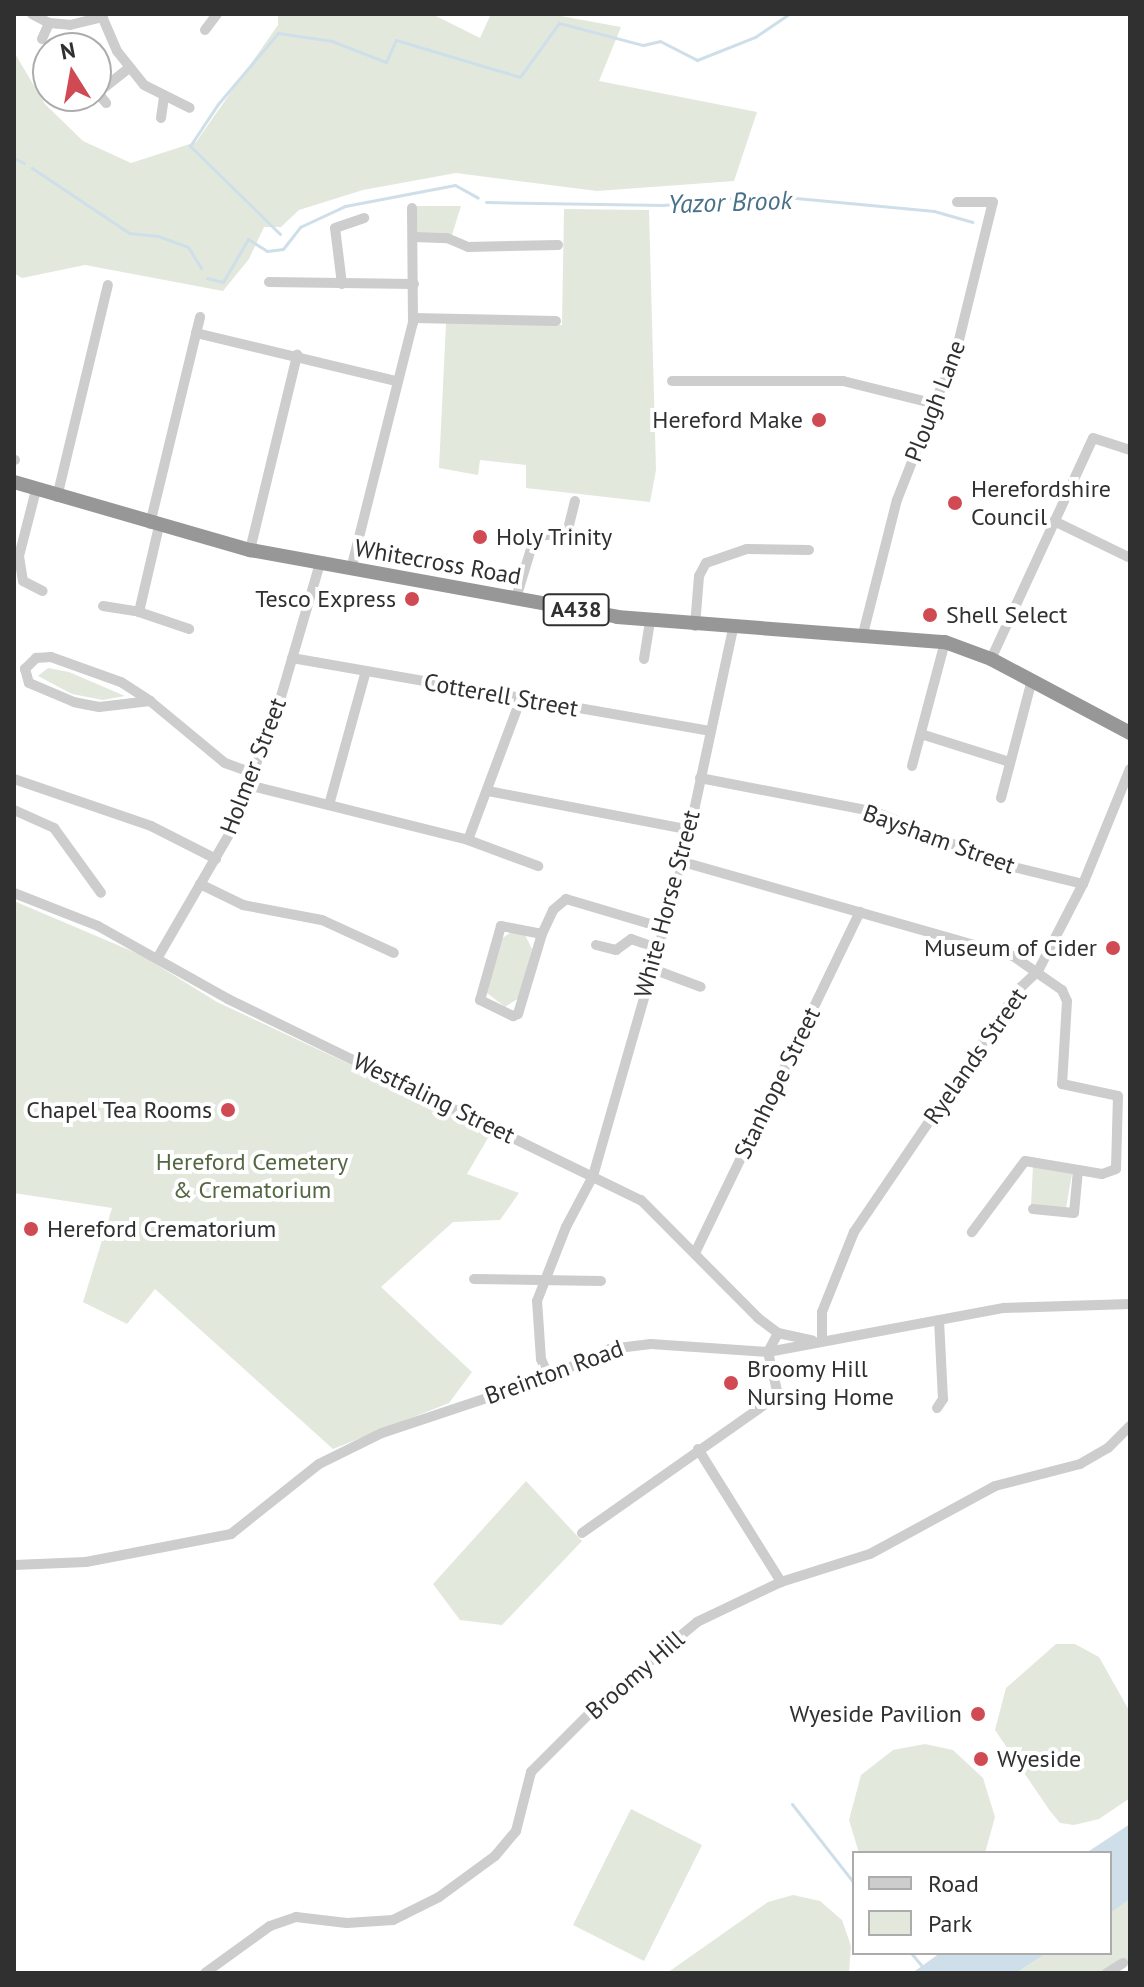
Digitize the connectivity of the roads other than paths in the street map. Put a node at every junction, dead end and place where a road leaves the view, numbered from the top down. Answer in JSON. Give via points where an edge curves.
{"nodes":[{"id":1,"x":32,"y":14,"type":"edge"},
{"id":2,"x":217,"y":14,"type":"edge"},
{"id":3,"x":102,"y":16,"type":"edge"},
{"id":4,"x":49,"y":23,"type":"junction"},
{"id":5,"x":205,"y":30,"type":"dead end"},
{"id":6,"x":45,"y":32,"type":"edge"},
{"id":7,"x":129,"y":68,"type":"junction"},
{"id":8,"x":112,"y":81,"type":"edge"},
{"id":9,"x":164,"y":97,"type":"junction"},
{"id":10,"x":190,"y":108,"type":"dead end"},
{"id":11,"x":161,"y":118,"type":"dead end"},
{"id":12,"x":957,"y":202,"type":"dead end"},
{"id":13,"x":412,"y":208,"type":"dead end"},
{"id":14,"x":364,"y":218,"type":"dead end"},
{"id":15,"x":414,"y":237,"type":"junction"},
{"id":16,"x":558,"y":245,"type":"dead end"},
{"id":17,"x":269,"y":282,"type":"dead end"},
{"id":18,"x":342,"y":284,"type":"junction"},
{"id":19,"x":414,"y":284,"type":"junction"},
{"id":20,"x":108,"y":285,"type":"dead end"},
{"id":21,"x":200,"y":317,"type":"dead end"},
{"id":22,"x":413,"y":321,"type":"junction"},
{"id":23,"x":556,"y":321,"type":"dead end"},
{"id":24,"x":196,"y":333,"type":"junction"},
{"id":25,"x":297,"y":355,"type":"junction"},
{"id":26,"x":396,"y":381,"type":"junction"},
{"id":27,"x":672,"y":381,"type":"dead end"},
{"id":28,"x":936,"y":404,"type":"junction"},
{"id":29,"x":1130,"y":450,"type":"edge"},
{"id":30,"x":14,"y":482,"type":"edge"},
{"id":31,"x":36,"y":490,"type":"junction"},
{"id":32,"x":57,"y":497,"type":"junction"},
{"id":33,"x":575,"y":501,"type":"dead end"},
{"id":34,"x":1054,"y":521,"type":"junction"},
{"id":35,"x":154,"y":525,"type":"junction"},
{"id":36,"x":250,"y":550,"type":"junction"},
{"id":37,"x":809,"y":550,"type":"dead end"},
{"id":38,"x":1128,"y":557,"type":"edge"},
{"id":39,"x":320,"y":563,"type":"junction"},
{"id":40,"x":351,"y":569,"type":"junction"},
{"id":41,"x":43,"y":591,"type":"dead end"},
{"id":42,"x":516,"y":598,"type":"junction"},
{"id":43,"x":103,"y":606,"type":"dead end"},
{"id":44,"x":139,"y":612,"type":"junction"},
{"id":45,"x":650,"y":622,"type":"junction"},
{"id":46,"x":695,"y":626,"type":"junction"},
{"id":47,"x":189,"y":629,"type":"dead end"},
{"id":48,"x":733,"y":629,"type":"junction"},
{"id":49,"x":863,"y":634,"type":"junction"},
{"id":50,"x":945,"y":642,"type":"junction"},
{"id":51,"x":292,"y":658,"type":"junction"},
{"id":52,"x":644,"y":659,"type":"dead end"},
{"id":53,"x":991,"y":659,"type":"junction"},
{"id":54,"x":366,"y":671,"type":"junction"},
{"id":55,"x":1032,"y":680,"type":"junction"},
{"id":56,"x":521,"y":698,"type":"junction"},
{"id":57,"x":150,"y":701,"type":"junction"},
{"id":58,"x":710,"y":731,"type":"junction"},
{"id":59,"x":1130,"y":733,"type":"edge"},
{"id":60,"x":921,"y":734,"type":"junction"},
{"id":61,"x":1010,"y":762,"type":"junction"},
{"id":62,"x":912,"y":766,"type":"dead end"},
{"id":63,"x":1130,"y":769,"type":"edge"},
{"id":64,"x":252,"y":773,"type":"junction"},
{"id":65,"x":700,"y":778,"type":"junction"},
{"id":66,"x":14,"y":779,"type":"edge"},
{"id":67,"x":248,"y":785,"type":"junction"},
{"id":68,"x":488,"y":791,"type":"junction"},
{"id":69,"x":1001,"y":798,"type":"dead end"},
{"id":70,"x":329,"y":805,"type":"junction"},
{"id":71,"x":14,"y":810,"type":"edge"},
{"id":72,"x":690,"y":830,"type":"junction"},
{"id":73,"x":468,"y":840,"type":"junction"},
{"id":74,"x":216,"y":859,"type":"junction"},
{"id":75,"x":683,"y":862,"type":"junction"},
{"id":76,"x":538,"y":866,"type":"dead end"},
{"id":77,"x":200,"y":884,"type":"junction"},
{"id":78,"x":1083,"y":884,"type":"junction"},
{"id":79,"x":14,"y":893,"type":"edge"},
{"id":80,"x":101,"y":893,"type":"dead end"},
{"id":81,"x":860,"y":912,"type":"junction"},
{"id":82,"x":664,"y":928,"type":"junction"},
{"id":83,"x":542,"y":934,"type":"junction"},
{"id":84,"x":596,"y":945,"type":"dead end"},
{"id":85,"x":657,"y":948,"type":"junction"},
{"id":86,"x":394,"y":953,"type":"dead end"},
{"id":87,"x":158,"y":957,"type":"junction"},
{"id":88,"x":650,"y":968,"type":"junction"},
{"id":89,"x":1038,"y":971,"type":"junction"},
{"id":90,"x":701,"y":987,"type":"dead end"},
{"id":91,"x":1078,"y":1170,"type":"junction"},
{"id":92,"x":593,"y":1176,"type":"junction"},
{"id":93,"x":1033,"y":1209,"type":"dead end"},
{"id":94,"x":972,"y":1232,"type":"dead end"},
{"id":95,"x":695,"y":1253,"type":"junction"},
{"id":96,"x":474,"y":1279,"type":"dead end"},
{"id":97,"x":543,"y":1280,"type":"junction"},
{"id":98,"x":601,"y":1281,"type":"dead end"},
{"id":99,"x":1130,"y":1304,"type":"edge"},
{"id":100,"x":939,"y":1320,"type":"junction"},
{"id":101,"x":778,"y":1333,"type":"junction"},
{"id":102,"x":822,"y":1341,"type":"junction"},
{"id":103,"x":768,"y":1352,"type":"junction"},
{"id":104,"x":549,"y":1377,"type":"junction"},
{"id":105,"x":937,"y":1408,"type":"dead end"},
{"id":106,"x":1130,"y":1426,"type":"edge"},
{"id":107,"x":698,"y":1449,"type":"junction"},
{"id":108,"x":582,"y":1533,"type":"dead end"},
{"id":109,"x":14,"y":1565,"type":"edge"},
{"id":110,"x":781,"y":1582,"type":"junction"},
{"id":111,"x":1123,"y":1963,"type":"dead end"},
{"id":112,"x":205,"y":1973,"type":"edge"},
{"id":113,"x":1107,"y":1973,"type":"edge"}],
"edges":[{"from":1,"to":4,"type":"street"},
{"from":2,"to":5,"type":"street"},
{"from":3,"to":4,"type":"street","via":[[84,24]]},
{"from":3,"to":7,"type":"street"},
{"from":4,"to":6,"type":"street"},
{"from":7,"to":8,"type":"street"},
{"from":7,"to":9,"type":"street"},
{"from":9,"to":10,"type":"street"},
{"from":9,"to":11,"type":"street"},
{"from":12,"to":28,"type":"street","name":"Plough Lane","via":[[993,202],[958,344]]},
{"from":13,"to":15,"type":"street"},
{"from":14,"to":18,"type":"street","via":[[335,228]]},
{"from":15,"to":16,"type":"street","via":[[447,238],[468,247]]},
{"from":15,"to":19,"type":"street"},
{"from":17,"to":18,"type":"street"},
{"from":18,"to":19,"type":"street"},
{"from":19,"to":22,"type":"street"},
{"from":20,"to":32,"type":"street"},
{"from":21,"to":24,"type":"street"},
{"from":22,"to":23,"type":"street"},
{"from":22,"to":26,"type":"street"},
{"from":24,"to":25,"type":"street"},
{"from":24,"to":35,"type":"street"},
{"from":25,"to":26,"type":"street"},
{"from":25,"to":36,"type":"street"},
{"from":26,"to":40,"type":"street"},
{"from":27,"to":28,"type":"street","via":[[843,381]]},
{"from":28,"to":49,"type":"street","name":"Plough Lane","via":[[897,500]]},
{"from":29,"to":34,"type":"street","via":[[1095,436]]},
{"from":30,"to":31,"type":"highway","name":"Whitecross Road","number":"A438"},
{"from":31,"to":32,"type":"highway","name":"Whitecross Road","number":"A438"},
{"from":31,"to":41,"type":"street","via":[[19,556],[23,581]]},
{"from":32,"to":35,"type":"highway","name":"Whitecross Road","number":"A438"},
{"from":33,"to":42,"type":"street","via":[[567,533],[535,536]]},
{"from":34,"to":38,"type":"street"},
{"from":34,"to":53,"type":"street"},
{"from":35,"to":36,"type":"highway","name":"Whitecross Road","number":"A438"},
{"from":35,"to":44,"type":"street"},
{"from":36,"to":39,"type":"highway","name":"Whitecross Road","number":"A438"},
{"from":37,"to":46,"type":"street","via":[[747,549],[706,563],[699,576]]},
{"from":39,"to":40,"type":"highway","name":"Whitecross Road","number":"A438"},
{"from":39,"to":51,"type":"street","name":"Holmer Street"},
{"from":40,"to":42,"type":"highway","name":"Whitecross Road","number":"A438"},
{"from":42,"to":45,"type":"highway","name":"Whitecross Road","number":"A438"},
{"from":43,"to":44,"type":"street"},
{"from":44,"to":47,"type":"street"},
{"from":45,"to":46,"type":"highway","name":"Whitecross Road","number":"A438"},
{"from":45,"to":52,"type":"street"},
{"from":46,"to":48,"type":"highway","name":"Whitecross Road","number":"A438"},
{"from":48,"to":49,"type":"highway","name":"Whitecross Road","number":"A438"},
{"from":48,"to":58,"type":"street","name":"White Horse Street"},
{"from":49,"to":50,"type":"highway","name":"Whitecross Road","number":"A438"},
{"from":50,"to":53,"type":"highway","name":"Whitecross Road","number":"A438"},
{"from":50,"to":60,"type":"street"},
{"from":51,"to":54,"type":"street","name":"Cotterell Street"},
{"from":51,"to":64,"type":"street","name":"Holmer Street"},
{"from":53,"to":55,"type":"highway","name":"Whitecross Road","number":"A438"},
{"from":54,"to":56,"type":"street","name":"Cotterell Street"},
{"from":54,"to":70,"type":"street"},
{"from":55,"to":59,"type":"highway","name":"Whitecross Road","number":"A438"},
{"from":55,"to":61,"type":"street"},
{"from":56,"to":58,"type":"street","name":"Cotterell Street"},
{"from":56,"to":68,"type":"street"},
{"from":57,"to":57,"type":"street","via":[[99,707],[74,702],[29,683],[25,669],[36,658],[67,661],[121,682]]},
{"from":57,"to":64,"type":"street","via":[[225,763]]},
{"from":58,"to":65,"type":"street","name":"White Horse Street"},
{"from":60,"to":61,"type":"street"},
{"from":60,"to":62,"type":"street"},
{"from":61,"to":69,"type":"street"},
{"from":63,"to":78,"type":"street","name":"Ryelands Street"},
{"from":64,"to":67,"type":"street","name":"Holmer Street"},
{"from":65,"to":72,"type":"street","name":"White Horse Street"},
{"from":65,"to":78,"type":"street","name":"Baysham Street","via":[[876,812],[1001,864]]},
{"from":66,"to":74,"type":"street","via":[[151,826]]},
{"from":67,"to":70,"type":"street"},
{"from":67,"to":74,"type":"street","name":"Holmer Street"},
{"from":68,"to":72,"type":"street"},
{"from":68,"to":73,"type":"street"},
{"from":70,"to":73,"type":"street"},
{"from":71,"to":80,"type":"street","via":[[54,828]]},
{"from":72,"to":75,"type":"street","name":"White Horse Street"},
{"from":73,"to":76,"type":"street"},
{"from":74,"to":77,"type":"street","name":"Holmer Street"},
{"from":75,"to":81,"type":"street"},
{"from":75,"to":82,"type":"street","name":"White Horse Street"},
{"from":77,"to":86,"type":"street","via":[[243,905],[322,920]]},
{"from":77,"to":87,"type":"street","name":"Holmer Street"},
{"from":78,"to":89,"type":"street","name":"Ryelands Street"},
{"from":79,"to":87,"type":"street","name":"Westfaling Street"},
{"from":81,"to":89,"type":"street","via":[[1013,956]]},
{"from":81,"to":95,"type":"street","name":"Stanhope Street"},
{"from":82,"to":83,"type":"street","via":[[566,899],[553,910]]},
{"from":82,"to":85,"type":"street","name":"White Horse Street"},
{"from":83,"to":83,"type":"street","via":[[516,1016],[480,1000],[501,926]]},
{"from":84,"to":85,"type":"street","via":[[616,950],[631,939]]},
{"from":85,"to":88,"type":"street","name":"White Horse Street"},
{"from":87,"to":92,"type":"street","name":"Westfaling Street","via":[[228,999]]},
{"from":88,"to":90,"type":"street"},
{"from":88,"to":92,"type":"street","name":"White Horse Street"},
{"from":89,"to":91,"type":"street","via":[[1066,995],[1062,1084],[1114,1093],[1121,1101],[1116,1169],[1102,1174]]},
{"from":89,"to":102,"type":"street","name":"Ryelands Street","via":[[1020,988],[854,1232],[822,1312]]},
{"from":91,"to":93,"type":"street","via":[[1074,1213]]},
{"from":91,"to":94,"type":"street","via":[[1031,1160],[1021,1163]]},
{"from":92,"to":95,"type":"street","name":"Westfaling Street","via":[[655,1210]]},
{"from":92,"to":97,"type":"street","name":"White Horse Street"},
{"from":95,"to":101,"type":"street","name":"Westfaling Street","via":[[736,1301]]},
{"from":96,"to":97,"type":"street"},
{"from":97,"to":98,"type":"street"},
{"from":97,"to":104,"type":"street","name":"White Horse Street","via":[[536,1327]]},
{"from":99,"to":100,"type":"street","name":"Breinton Road","via":[[1004,1308]]},
{"from":100,"to":102,"type":"street","name":"Breinton Road"},
{"from":100,"to":105,"type":"street","via":[[943,1399]]},
{"from":101,"to":102,"type":"street","name":"Westfaling Street"},
{"from":101,"to":103,"type":"street"},
{"from":102,"to":103,"type":"street","name":"Breinton Road"},
{"from":103,"to":104,"type":"street","name":"Breinton Road","via":[[632,1344]]},
{"from":103,"to":107,"type":"street","via":[[778,1395]]},
{"from":104,"to":109,"type":"street","name":"Breinton Road","via":[[382,1433],[319,1464],[231,1534],[86,1562]]},
{"from":106,"to":110,"type":"street","name":"Broomy Hill","via":[[1108,1448],[1080,1464],[995,1486],[870,1554]]},
{"from":107,"to":108,"type":"street"},
{"from":107,"to":110,"type":"street"},
{"from":110,"to":112,"type":"street","name":"Broomy Hill","via":[[697,1622],[602,1701],[531,1772],[516,1831],[495,1856],[439,1897],[393,1920],[347,1923],[296,1917],[270,1926]]},
{"from":111,"to":113,"type":"street"}]}
